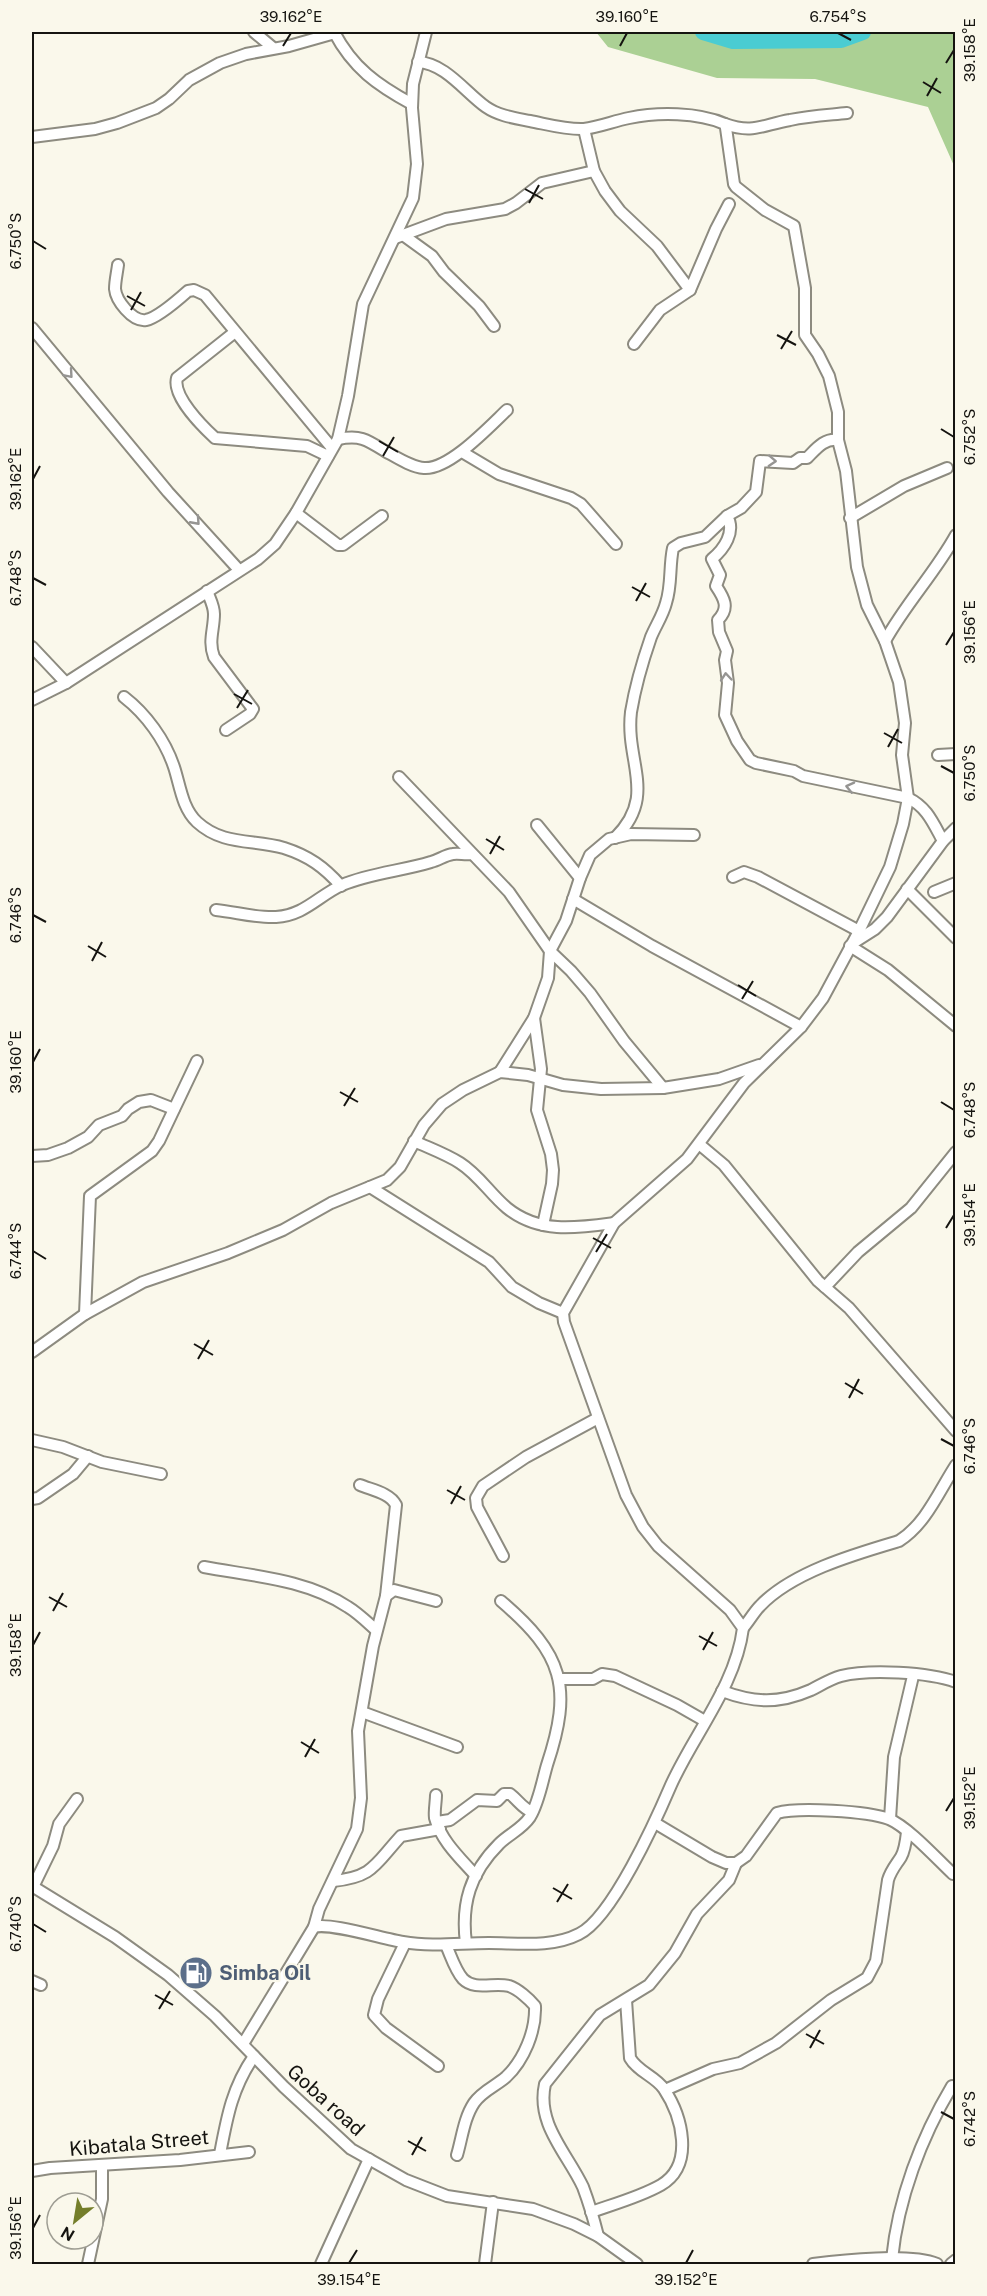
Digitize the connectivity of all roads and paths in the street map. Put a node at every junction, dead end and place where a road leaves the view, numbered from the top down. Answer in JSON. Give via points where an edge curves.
{"nodes":[{"id":1,"x":255,"y":32,"type":"edge"},
{"id":2,"x":335,"y":32,"type":"edge"},
{"id":3,"x":426,"y":32,"type":"edge"},
{"id":4,"x":272,"y":47,"type":"junction"},
{"id":5,"x":418,"y":62,"type":"junction"},
{"id":6,"x":412,"y":104,"type":"junction"},
{"id":7,"x":847,"y":113,"type":"dead end"},
{"id":8,"x":724,"y":124,"type":"junction"},
{"id":9,"x":584,"y":129,"type":"junction"},
{"id":10,"x":32,"y":137,"type":"edge"},
{"id":11,"x":594,"y":171,"type":"junction"},
{"id":12,"x":729,"y":204,"type":"dead end"},
{"id":13,"x":399,"y":236,"type":"junction"},
{"id":14,"x":118,"y":265,"type":"dead end"},
{"id":15,"x":690,"y":290,"type":"junction"},
{"id":16,"x":494,"y":326,"type":"dead end"},
{"id":17,"x":32,"y":328,"type":"edge"},
{"id":18,"x":235,"y":332,"type":"junction"},
{"id":19,"x":634,"y":344,"type":"dead end"},
{"id":20,"x":507,"y":410,"type":"dead end"},
{"id":21,"x":838,"y":440,"type":"junction"},
{"id":22,"x":332,"y":448,"type":"junction"},
{"id":23,"x":462,"y":452,"type":"junction"},
{"id":24,"x":947,"y":468,"type":"dead end"},
{"id":25,"x":296,"y":513,"type":"junction"},
{"id":26,"x":382,"y":516,"type":"dead end"},
{"id":27,"x":727,"y":516,"type":"junction"},
{"id":28,"x":850,"y":518,"type":"junction"},
{"id":29,"x":956,"y":535,"type":"edge"},
{"id":30,"x":616,"y":544,"type":"dead end"},
{"id":31,"x":239,"y":570,"type":"junction"},
{"id":32,"x":207,"y":591,"type":"junction"},
{"id":33,"x":885,"y":641,"type":"junction"},
{"id":34,"x":32,"y":646,"type":"edge"},
{"id":35,"x":66,"y":683,"type":"junction"},
{"id":36,"x":124,"y":696,"type":"dead end"},
{"id":37,"x":32,"y":700,"type":"edge"},
{"id":38,"x":226,"y":730,"type":"dead end"},
{"id":39,"x":956,"y":754,"type":"edge"},
{"id":40,"x":938,"y":755,"type":"dead end"},
{"id":41,"x":399,"y":777,"type":"dead end"},
{"id":42,"x":908,"y":798,"type":"junction"},
{"id":43,"x":537,"y":825,"type":"dead end"},
{"id":44,"x":956,"y":828,"type":"edge"},
{"id":45,"x":694,"y":835,"type":"dead end"},
{"id":46,"x":615,"y":838,"type":"junction"},
{"id":47,"x":943,"y":841,"type":"junction"},
{"id":48,"x":471,"y":854,"type":"junction"},
{"id":49,"x":733,"y":877,"type":"dead end"},
{"id":50,"x":580,"y":878,"type":"junction"},
{"id":51,"x":956,"y":883,"type":"edge"},
{"id":52,"x":341,"y":886,"type":"junction"},
{"id":53,"x":907,"y":889,"type":"junction"},
{"id":54,"x":934,"y":892,"type":"dead end"},
{"id":55,"x":573,"y":899,"type":"junction"},
{"id":56,"x":216,"y":910,"type":"dead end"},
{"id":57,"x":859,"y":931,"type":"junction"},
{"id":58,"x":956,"y":938,"type":"edge"},
{"id":59,"x":851,"y":945,"type":"junction"},
{"id":60,"x":550,"y":951,"type":"junction"},
{"id":61,"x":534,"y":1017,"type":"junction"},
{"id":62,"x":956,"y":1026,"type":"edge"},
{"id":63,"x":801,"y":1027,"type":"junction"},
{"id":64,"x":197,"y":1061,"type":"dead end"},
{"id":65,"x":762,"y":1064,"type":"junction"},
{"id":66,"x":500,"y":1072,"type":"junction"},
{"id":67,"x":539,"y":1079,"type":"junction"},
{"id":68,"x":663,"y":1088,"type":"junction"},
{"id":69,"x":174,"y":1109,"type":"junction"},
{"id":70,"x":414,"y":1141,"type":"junction"},
{"id":71,"x":699,"y":1144,"type":"junction"},
{"id":72,"x":956,"y":1152,"type":"edge"},
{"id":73,"x":32,"y":1156,"type":"edge"},
{"id":74,"x":370,"y":1187,"type":"junction"},
{"id":75,"x":614,"y":1223,"type":"junction"},
{"id":76,"x":543,"y":1225,"type":"junction"},
{"id":77,"x":825,"y":1287,"type":"junction"},
{"id":78,"x":563,"y":1313,"type":"junction"},
{"id":79,"x":84,"y":1314,"type":"junction"},
{"id":80,"x":32,"y":1352,"type":"edge"},
{"id":81,"x":598,"y":1418,"type":"junction"},
{"id":82,"x":956,"y":1431,"type":"edge"},
{"id":83,"x":32,"y":1440,"type":"edge"},
{"id":84,"x":88,"y":1456,"type":"junction"},
{"id":85,"x":956,"y":1465,"type":"edge"},
{"id":86,"x":161,"y":1474,"type":"dead end"},
{"id":87,"x":360,"y":1485,"type":"dead end"},
{"id":88,"x":32,"y":1499,"type":"edge"},
{"id":89,"x":503,"y":1556,"type":"dead end"},
{"id":90,"x":204,"y":1567,"type":"dead end"},
{"id":91,"x":386,"y":1596,"type":"junction"},
{"id":92,"x":436,"y":1601,"type":"dead end"},
{"id":93,"x":501,"y":1601,"type":"dead end"},
{"id":94,"x":743,"y":1628,"type":"junction"},
{"id":95,"x":376,"y":1630,"type":"junction"},
{"id":96,"x":913,"y":1676,"type":"junction"},
{"id":97,"x":560,"y":1679,"type":"junction"},
{"id":98,"x":956,"y":1682,"type":"edge"},
{"id":99,"x":722,"y":1691,"type":"junction"},
{"id":100,"x":362,"y":1712,"type":"junction"},
{"id":101,"x":705,"y":1721,"type":"junction"},
{"id":102,"x":458,"y":1747,"type":"dead end"},
{"id":103,"x":436,"y":1795,"type":"dead end"},
{"id":104,"x":77,"y":1799,"type":"dead end"},
{"id":105,"x":532,"y":1812,"type":"junction"},
{"id":106,"x":890,"y":1819,"type":"junction"},
{"id":107,"x":655,"y":1823,"type":"junction"},
{"id":108,"x":439,"y":1825,"type":"junction"},
{"id":109,"x":907,"y":1832,"type":"junction"},
{"id":110,"x":736,"y":1863,"type":"junction"},
{"id":111,"x":953,"y":1874,"type":"dead end"},
{"id":112,"x":476,"y":1875,"type":"junction"},
{"id":113,"x":333,"y":1881,"type":"junction"},
{"id":114,"x":32,"y":1887,"type":"edge"},
{"id":115,"x":314,"y":1927,"type":"junction"},
{"id":116,"x":405,"y":1942,"type":"junction"},
{"id":117,"x":466,"y":1943,"type":"junction"},
{"id":118,"x":446,"y":1945,"type":"junction"},
{"id":119,"x":627,"y":2001,"type":"junction"},
{"id":120,"x":243,"y":2044,"type":"junction"},
{"id":121,"x":254,"y":2056,"type":"junction"},
{"id":122,"x":438,"y":2066,"type":"dead end"},
{"id":123,"x":952,"y":2086,"type":"dead end"},
{"id":124,"x":665,"y":2091,"type":"junction"},
{"id":125,"x":249,"y":2152,"type":"dead end"},
{"id":126,"x":220,"y":2154,"type":"junction"},
{"id":127,"x":457,"y":2155,"type":"dead end"},
{"id":128,"x":369,"y":2159,"type":"junction"},
{"id":129,"x":102,"y":2165,"type":"junction"},
{"id":130,"x":32,"y":2171,"type":"edge"},
{"id":131,"x":493,"y":2202,"type":"junction"},
{"id":132,"x":591,"y":2212,"type":"junction"},
{"id":133,"x":598,"y":2236,"type":"junction"},
{"id":134,"x":892,"y":2259,"type":"junction"},
{"id":135,"x":956,"y":2259,"type":"edge"},
{"id":136,"x":88,"y":2265,"type":"edge"},
{"id":137,"x":321,"y":2265,"type":"edge"},
{"id":138,"x":485,"y":2265,"type":"edge"},
{"id":139,"x":637,"y":2265,"type":"edge"},
{"id":140,"x":813,"y":2265,"type":"edge"},
{"id":141,"x":937,"y":2265,"type":"edge"},
{"id":142,"x":951,"y":2265,"type":"edge"}],
"edges":[{"from":1,"to":4,"type":"street"},
{"from":2,"to":4,"type":"street"},
{"from":2,"to":6,"type":"street","via":[[359,70]]},
{"from":3,"to":5,"type":"street"},
{"from":4,"to":10,"type":"street","via":[[220,63],[189,80],[156,108],[117,123]]},
{"from":5,"to":6,"type":"street"},
{"from":5,"to":9,"type":"street","via":[[438,68],[494,112]]},
{"from":6,"to":13,"type":"street","via":[[416,184]]},
{"from":7,"to":8,"type":"street","via":[[790,120],[752,130]]},
{"from":8,"to":9,"type":"street","via":[[697,117],[655,115]]},
{"from":8,"to":21,"type":"street","via":[[736,187],[794,226],[805,288],[805,335],[829,376],[838,412]]},
{"from":9,"to":11,"type":"street"},
{"from":11,"to":13,"type":"street","via":[[542,183],[505,209],[446,219]]},
{"from":11,"to":15,"type":"street","via":[[620,211],[657,246]]},
{"from":12,"to":15,"type":"street"},
{"from":13,"to":16,"type":"street","via":[[432,256]]},
{"from":13,"to":22,"type":"street","via":[[363,304],[348,396]]},
{"from":14,"to":18,"type":"street","via":[[116,295],[134,317],[153,317],[194,290],[205,295]]},
{"from":15,"to":19,"type":"street","via":[[660,310]]},
{"from":17,"to":31,"type":"street","one_way":true,"via":[[168,492]]},
{"from":18,"to":22,"type":"street"},
{"from":18,"to":22,"type":"street","via":[[177,378],[178,393],[193,415],[215,438]]},
{"from":20,"to":23,"type":"street"},
{"from":27,"to":21,"type":"street","one_way":true,"via":[[756,492],[760,461],[793,463],[807,458],[825,442]]},
{"from":21,"to":28,"type":"street","via":[[846,471]]},
{"from":22,"to":23,"type":"street","via":[[355,436],[424,468]]},
{"from":22,"to":25,"type":"street"},
{"from":23,"to":30,"type":"street","via":[[499,474],[571,498],[590,513]]},
{"from":24,"to":28,"type":"street","via":[[904,486]]},
{"from":25,"to":26,"type":"street","via":[[338,545]]},
{"from":25,"to":31,"type":"street","via":[[275,544]]},
{"from":42,"to":27,"type":"street","one_way":true,"via":[[756,763],[741,747],[725,715],[727,651],[718,620],[726,606],[716,585],[720,575],[712,559],[722,552],[729,537]]},
{"from":27,"to":46,"type":"street","via":[[705,537],[673,548],[666,604],[651,637],[631,712],[639,796],[633,816]]},
{"from":28,"to":33,"type":"street","via":[[867,605]]},
{"from":29,"to":33,"type":"street"},
{"from":31,"to":32,"type":"street"},
{"from":32,"to":35,"type":"street"},
{"from":32,"to":38,"type":"street","via":[[214,615],[210,642],[214,657],[253,709]]},
{"from":33,"to":42,"type":"street","via":[[899,682]]},
{"from":34,"to":35,"type":"street"},
{"from":35,"to":37,"type":"street"},
{"from":36,"to":52,"type":"street","via":[[167,748],[181,793],[195,821],[220,837],[284,848],[301,855],[324,867]]},
{"from":39,"to":40,"type":"street"},
{"from":41,"to":48,"type":"street"},
{"from":42,"to":47,"type":"street","via":[[928,812]]},
{"from":42,"to":57,"type":"street","via":[[894,857]]},
{"from":43,"to":50,"type":"street"},
{"from":44,"to":47,"type":"street"},
{"from":45,"to":46,"type":"street","via":[[631,834]]},
{"from":46,"to":50,"type":"street","via":[[590,855]]},
{"from":47,"to":53,"type":"street"},
{"from":48,"to":52,"type":"street","via":[[450,855]]},
{"from":48,"to":60,"type":"street","via":[[509,892]]},
{"from":49,"to":57,"type":"street","via":[[744,872],[758,877]]},
{"from":50,"to":55,"type":"street"},
{"from":51,"to":54,"type":"street"},
{"from":52,"to":56,"type":"street","via":[[299,912],[276,917]]},
{"from":53,"to":58,"type":"street"},
{"from":53,"to":59,"type":"street","via":[[875,929]]},
{"from":55,"to":60,"type":"street"},
{"from":55,"to":63,"type":"street"},
{"from":57,"to":59,"type":"street"},
{"from":59,"to":62,"type":"street"},
{"from":59,"to":63,"type":"street","via":[[823,998]]},
{"from":60,"to":61,"type":"street","via":[[548,978]]},
{"from":60,"to":68,"type":"street","via":[[590,993]]},
{"from":61,"to":66,"type":"street"},
{"from":61,"to":67,"type":"street","via":[[541,1062]]},
{"from":63,"to":65,"type":"street"},
{"from":64,"to":69,"type":"street"},
{"from":65,"to":68,"type":"street","via":[[719,1079]]},
{"from":65,"to":71,"type":"street"},
{"from":66,"to":67,"type":"street"},
{"from":66,"to":70,"type":"street","via":[[442,1104]]},
{"from":67,"to":68,"type":"street","via":[[601,1089]]},
{"from":67,"to":76,"type":"street","via":[[537,1110],[553,1170]]},
{"from":69,"to":73,"type":"street","via":[[151,1100],[139,1102],[68,1148]]},
{"from":69,"to":79,"type":"street","via":[[152,1150],[90,1196]]},
{"from":70,"to":74,"type":"street","via":[[400,1167],[387,1180]]},
{"from":70,"to":76,"type":"street","via":[[460,1162],[507,1208]]},
{"from":71,"to":75,"type":"street"},
{"from":71,"to":77,"type":"street","via":[[724,1165]]},
{"from":72,"to":77,"type":"street","via":[[911,1208],[858,1252]]},
{"from":74,"to":78,"type":"street","via":[[489,1262],[512,1287]]},
{"from":74,"to":79,"type":"street","via":[[283,1230],[143,1282]]},
{"from":75,"to":76,"type":"street","via":[[564,1229]]},
{"from":75,"to":78,"type":"street"},
{"from":77,"to":82,"type":"street","via":[[849,1308]]},
{"from":78,"to":81,"type":"street"},
{"from":79,"to":80,"type":"street"},
{"from":81,"to":89,"type":"street","via":[[526,1457],[483,1486],[476,1498],[477,1507]]},
{"from":81,"to":94,"type":"street","via":[[626,1495],[643,1527],[658,1546],[730,1610]]},
{"from":83,"to":84,"type":"street"},
{"from":84,"to":86,"type":"street"},
{"from":84,"to":88,"type":"street","via":[[73,1474]]},
{"from":85,"to":94,"type":"street","via":[[911,1534],[802,1575],[760,1606]]},
{"from":87,"to":91,"type":"street","via":[[387,1495],[396,1505]]},
{"from":90,"to":95,"type":"street","via":[[295,1584],[348,1606]]},
{"from":91,"to":92,"type":"street","via":[[394,1590]]},
{"from":91,"to":95,"type":"street"},
{"from":93,"to":97,"type":"street","via":[[540,1639]]},
{"from":94,"to":99,"type":"street","via":[[738,1653]]},
{"from":95,"to":100,"type":"street"},
{"from":96,"to":98,"type":"street","via":[[933,1675]]},
{"from":96,"to":99,"type":"street","via":[[853,1674],[809,1691],[760,1701]]},
{"from":96,"to":106,"type":"street","via":[[894,1757]]},
{"from":97,"to":101,"type":"street","via":[[615,1676]]},
{"from":97,"to":105,"type":"street","via":[[555,1741]]},
{"from":99,"to":101,"type":"street"},
{"from":100,"to":102,"type":"street"},
{"from":100,"to":113,"type":"street","via":[[358,1731],[361,1798],[357,1829]]},
{"from":101,"to":107,"type":"street"},
{"from":103,"to":108,"type":"street"},
{"from":104,"to":114,"type":"street","via":[[59,1824],[48,1859]]},
{"from":105,"to":108,"type":"street","via":[[510,1794],[504,1794],[497,1801],[477,1800]]},
{"from":105,"to":112,"type":"street","via":[[490,1854]]},
{"from":106,"to":109,"type":"street"},
{"from":106,"to":110,"type":"street","via":[[854,1812],[782,1812],[772,1818],[746,1856]]},
{"from":107,"to":110,"type":"street","via":[[712,1857]]},
{"from":107,"to":117,"type":"street","via":[[606,1909],[595,1924],[577,1936],[537,1944]]},
{"from":108,"to":112,"type":"street","via":[[454,1852]]},
{"from":108,"to":113,"type":"street","via":[[401,1836],[365,1874]]},
{"from":109,"to":111,"type":"street"},
{"from":109,"to":124,"type":"street","via":[[901,1858],[888,1880],[876,1961],[867,1978],[831,2000],[776,2043],[740,2063],[713,2069]]},
{"from":110,"to":119,"type":"street","via":[[729,1880],[697,1914],[675,1953],[649,1985]]},
{"from":112,"to":117,"type":"street","via":[[465,1906]]},
{"from":113,"to":115,"type":"street"},
{"from":114,"to":120,"type":"street","name":"Goba road","via":[[115,1937],[168,1976]]},
{"from":115,"to":116,"type":"street"},
{"from":115,"to":120,"type":"street"},
{"from":116,"to":118,"type":"street"},
{"from":116,"to":122,"type":"street","via":[[374,2015]]},
{"from":117,"to":118,"type":"street"},
{"from":118,"to":127,"type":"street","via":[[466,1981],[508,1986],[535,2006],[536,2018],[523,2055],[505,2079],[473,2103]]},
{"from":119,"to":124,"type":"street","via":[[630,2058]]},
{"from":119,"to":132,"type":"street","via":[[600,2015],[553,2072],[543,2094],[548,2127],[572,2166]]},
{"from":120,"to":121,"type":"street","name":"Goba road"},
{"from":121,"to":126,"type":"street","via":[[230,2101]]},
{"from":121,"to":128,"type":"street","name":"Goba road","via":[[334,2134]]},
{"from":123,"to":134,"type":"street","via":[[927,2132],[897,2221]]},
{"from":124,"to":132,"type":"street","via":[[684,2140],[676,2167],[663,2184]]},
{"from":125,"to":126,"type":"street","name":"Kibatala Street"},
{"from":126,"to":129,"type":"street","name":"Kibatala Street"},
{"from":128,"to":131,"type":"street","name":"Goba road","via":[[406,2180],[447,2196]]},
{"from":128,"to":137,"type":"street"},
{"from":129,"to":130,"type":"street","name":"Kibatala Street"},
{"from":129,"to":136,"type":"street","via":[[102,2199]]},
{"from":131,"to":133,"type":"street","name":"Goba road","via":[[533,2210]]},
{"from":131,"to":138,"type":"street"},
{"from":132,"to":133,"type":"street"},
{"from":133,"to":139,"type":"street","name":"Goba road"},
{"from":134,"to":140,"type":"street"},
{"from":134,"to":141,"type":"street","via":[[923,2259]]},
{"from":135,"to":142,"type":"street"}]}
